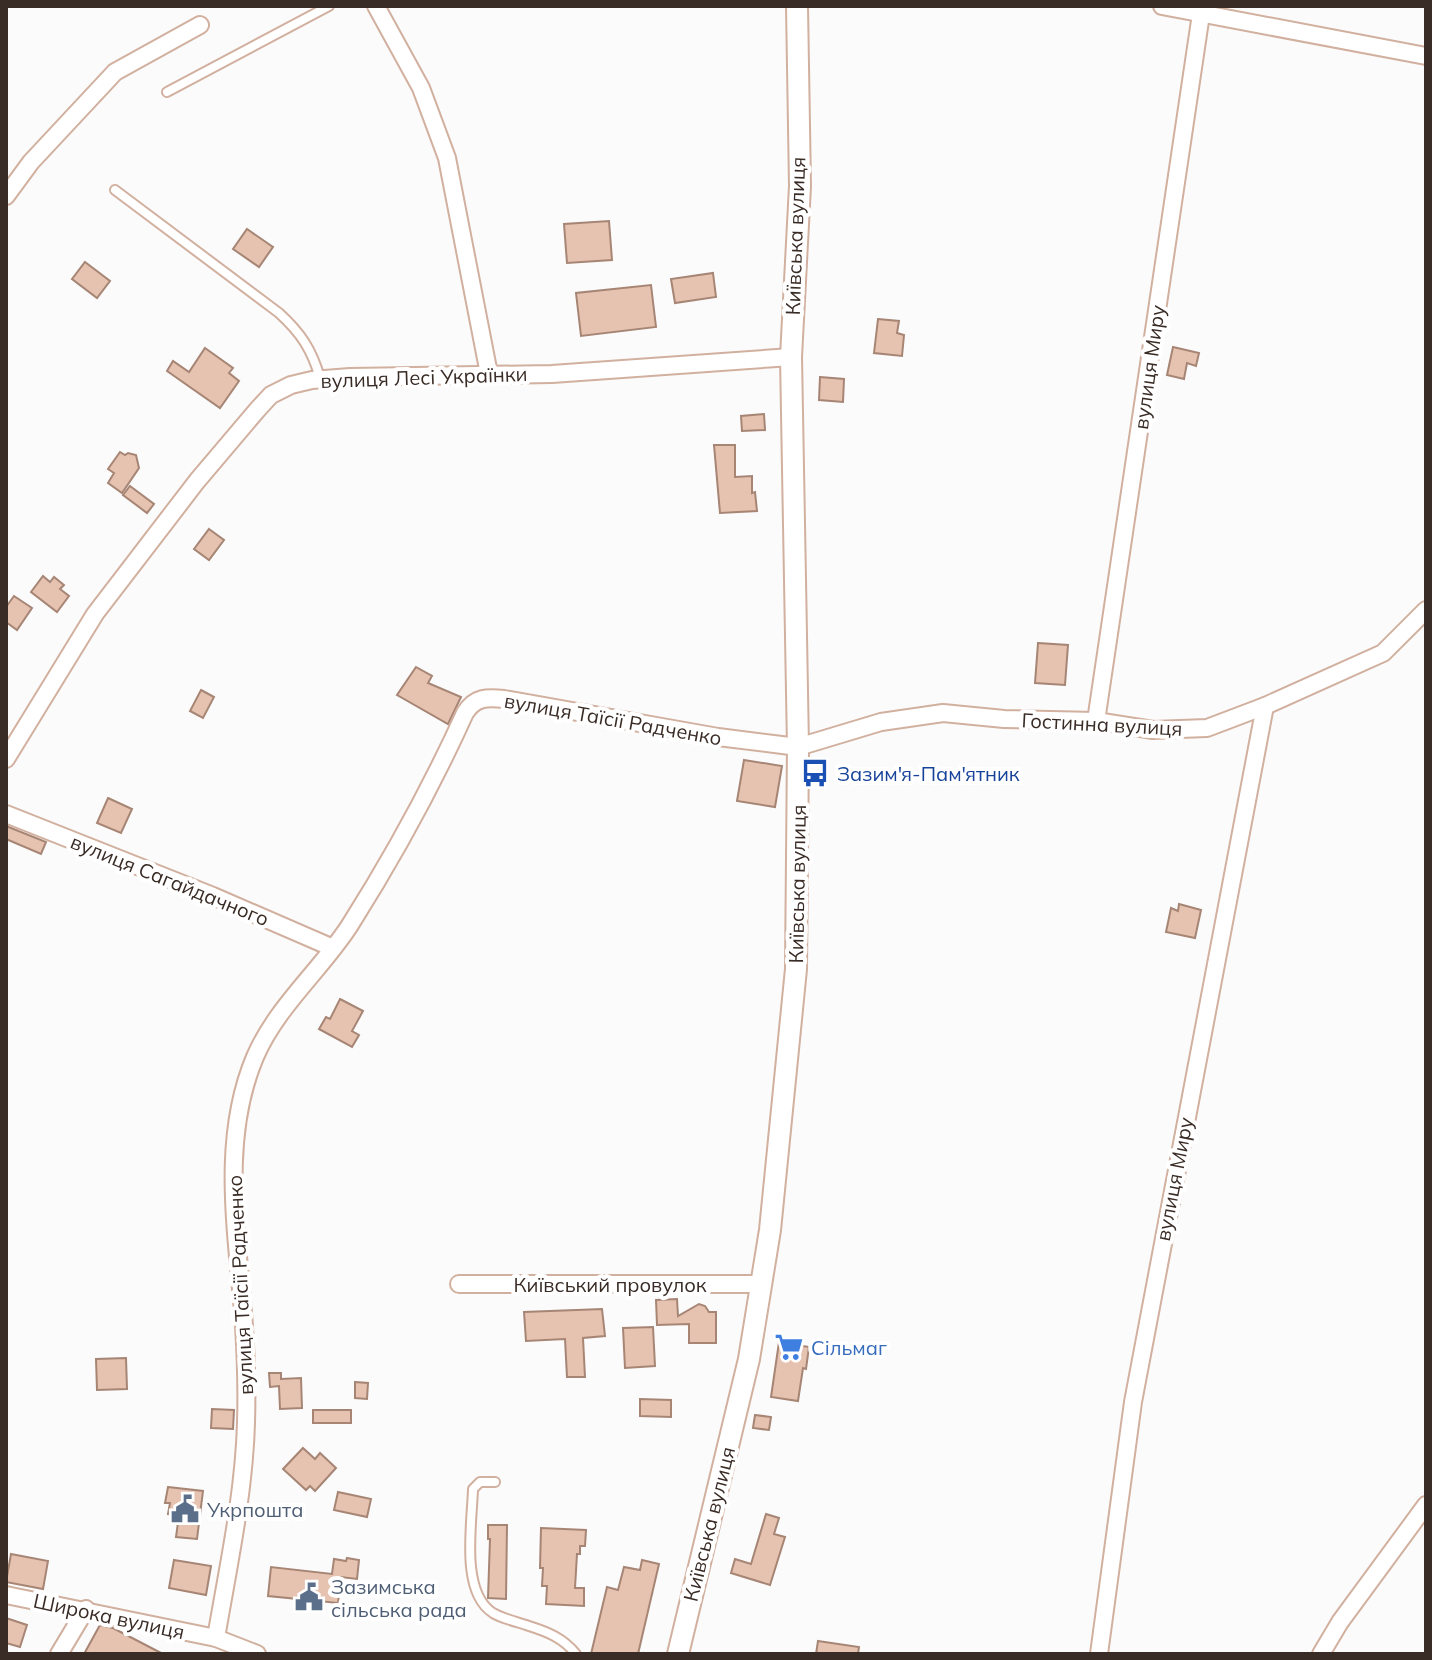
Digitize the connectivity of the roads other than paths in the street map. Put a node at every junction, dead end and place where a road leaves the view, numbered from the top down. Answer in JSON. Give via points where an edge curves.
{"nodes":[{"id":1,"x":329,"y":6,"type":"edge"},
{"id":2,"x":376,"y":6,"type":"edge"},
{"id":3,"x":797,"y":6,"type":"edge"},
{"id":4,"x":1162,"y":6,"type":"edge"},
{"id":5,"x":1201,"y":14,"type":"junction"},
{"id":6,"x":200,"y":25,"type":"dead end"},
{"id":7,"x":1426,"y":56,"type":"edge"},
{"id":8,"x":167,"y":92,"type":"dead end"},
{"id":9,"x":115,"y":190,"type":"dead end"},
{"id":10,"x":6,"y":196,"type":"edge"},
{"id":11,"x":791,"y":357,"type":"junction"},
{"id":12,"x":489,"y":374,"type":"junction"},
{"id":13,"x":321,"y":379,"type":"junction"},
{"id":14,"x":1426,"y":610,"type":"edge"},
{"id":15,"x":1265,"y":706,"type":"junction"},
{"id":16,"x":1096,"y":721,"type":"junction"},
{"id":17,"x":798,"y":747,"type":"junction"},
{"id":18,"x":6,"y":759,"type":"edge"},
{"id":19,"x":6,"y":814,"type":"edge"},
{"id":20,"x":333,"y":948,"type":"junction"},
{"id":21,"x":459,"y":1284,"type":"dead end"},
{"id":22,"x":761,"y":1284,"type":"junction"},
{"id":23,"x":495,"y":1482,"type":"dead end"},
{"id":24,"x":1426,"y":1505,"type":"edge"},
{"id":25,"x":6,"y":1595,"type":"edge"},
{"id":26,"x":86,"y":1609,"type":"junction"},
{"id":27,"x":216,"y":1638,"type":"junction"},
{"id":28,"x":59,"y":1654,"type":"edge"},
{"id":29,"x":257,"y":1654,"type":"edge"},
{"id":30,"x":576,"y":1654,"type":"edge"},
{"id":31,"x":678,"y":1654,"type":"edge"},
{"id":32,"x":1099,"y":1654,"type":"edge"},
{"id":33,"x":1321,"y":1654,"type":"edge"}],
"edges":[{"from":1,"to":8,"type":"lane"},
{"from":2,"to":12,"type":"street","via":[[421,88],[447,158]]},
{"from":3,"to":11,"type":"street","name":"Київська вулиця","via":[[800,186]]},
{"from":4,"to":5,"type":"street"},
{"from":5,"to":7,"type":"street"},
{"from":5,"to":16,"type":"street","name":"вулиця Миру"},
{"from":6,"to":10,"type":"street","via":[[115,72]]},
{"from":9,"to":13,"type":"lane","via":[[297,329]]},
{"from":11,"to":12,"type":"street","name":"вулиця Лесі Українки"},
{"from":11,"to":17,"type":"street","name":"Київська вулиця"},
{"from":12,"to":13,"type":"street","name":"вулиця Лесі Українки"},
{"from":13,"to":18,"type":"street","name":"вулиця Лесі Українки","via":[[271,395],[197,481],[95,614]]},
{"from":14,"to":15,"type":"street","name":"Гостинна вулиця","via":[[1383,653]]},
{"from":15,"to":16,"type":"street","name":"Гостинна вулиця","via":[[1207,728],[1153,730]]},
{"from":15,"to":32,"type":"street","name":"вулиця Миру","via":[[1133,1402]]},
{"from":16,"to":17,"type":"street","name":"Гостинна вулиця","via":[[943,713],[881,722]]},
{"from":17,"to":20,"type":"street","name":"вулиця Таїсії Радченко","via":[[504,699],[476,700],[413,821]]},
{"from":17,"to":22,"type":"street","name":"Київська вулиця","via":[[796,969]]},
{"from":19,"to":20,"type":"street","name":"вулиця Сагайдачного"},
{"from":20,"to":27,"type":"street","name":"вулиця Таїсії Радченко","via":[[280,1012],[255,1057],[239,1112],[234,1230],[246,1424]]},
{"from":21,"to":22,"type":"street","name":"Київський провулок"},
{"from":22,"to":31,"type":"street","name":"Київська вулиця","via":[[749,1359]]},
{"from":23,"to":30,"type":"lane","via":[[480,1482],[473,1489],[471,1578],[478,1597],[493,1613],[554,1634]]},
{"from":24,"to":33,"type":"street"},
{"from":25,"to":26,"type":"street","name":"Широка вулиця"},
{"from":26,"to":27,"type":"street","name":"Широка вулиця"},
{"from":26,"to":28,"type":"street"},
{"from":27,"to":29,"type":"street","name":"Широка вулиця"}]}
